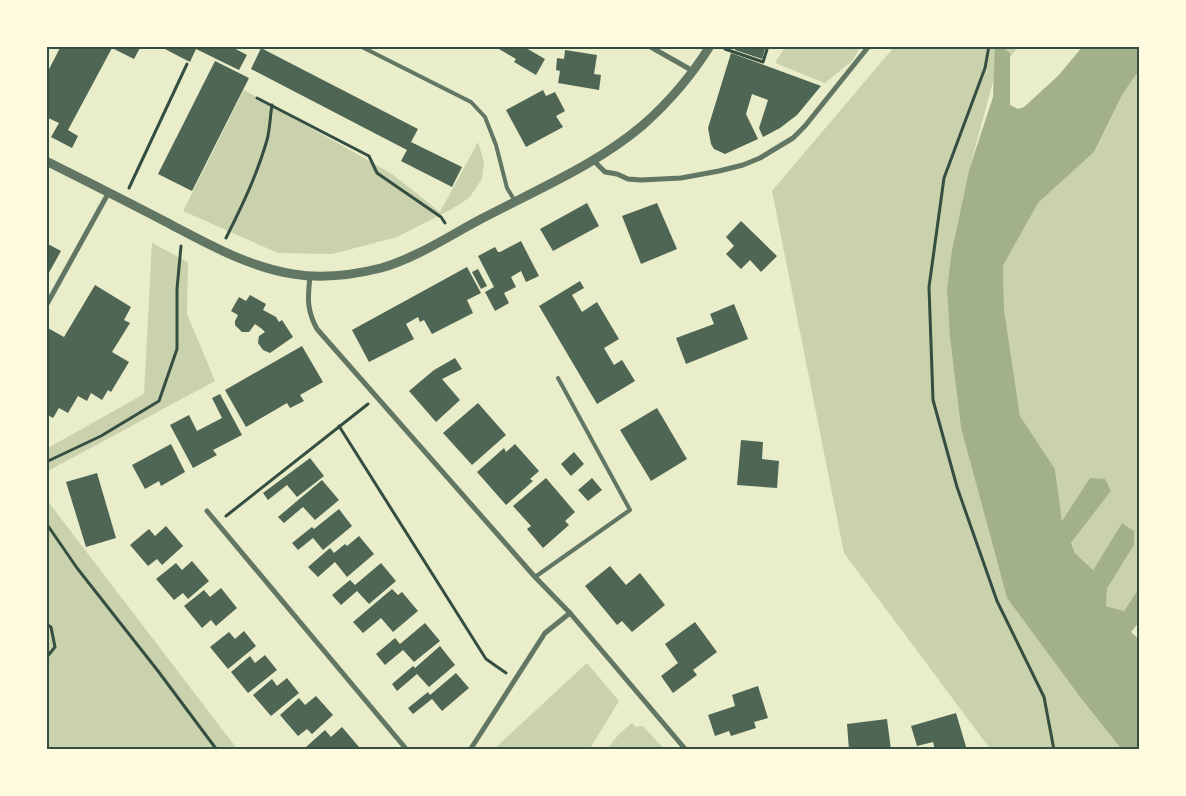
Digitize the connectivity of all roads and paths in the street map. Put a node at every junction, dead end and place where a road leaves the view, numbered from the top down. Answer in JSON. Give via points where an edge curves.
{"nodes":[{"id":1,"x":360,"y":46,"type":"edge"},
{"id":2,"x":649,"y":46,"type":"edge"},
{"id":3,"x":710,"y":46,"type":"edge"},
{"id":4,"x":718,"y":46,"type":"edge"},
{"id":5,"x":768,"y":46,"type":"edge"},
{"id":6,"x":869,"y":46,"type":"edge"},
{"id":7,"x":989,"y":46,"type":"edge"},
{"id":8,"x":187,"y":64,"type":"dead end"},
{"id":9,"x":693,"y":71,"type":"junction"},
{"id":10,"x":257,"y":98,"type":"dead end"},
{"id":11,"x":272,"y":105,"type":"junction"},
{"id":12,"x":593,"y":160,"type":"junction"},
{"id":13,"x":46,"y":161,"type":"edge"},
{"id":14,"x":109,"y":192,"type":"junction"},
{"id":15,"x":123,"y":200,"type":"junction"},
{"id":16,"x":515,"y":201,"type":"junction"},
{"id":17,"x":183,"y":230,"type":"junction"},
{"id":18,"x":451,"y":235,"type":"junction"},
{"id":19,"x":220,"y":249,"type":"junction"},
{"id":20,"x":310,"y":276,"type":"junction"},
{"id":21,"x":46,"y":304,"type":"edge"},
{"id":22,"x":558,"y":378,"type":"dead end"},
{"id":23,"x":378,"y":396,"type":"junction"},
{"id":24,"x":339,"y":426,"type":"junction"},
{"id":25,"x":46,"y":462,"type":"edge"},
{"id":26,"x":207,"y":511,"type":"dead end"},
{"id":27,"x":217,"y":522,"type":"junction"},
{"id":28,"x":46,"y":523,"type":"edge"},
{"id":29,"x":535,"y":577,"type":"junction"},
{"id":30,"x":570,"y":613,"type":"junction"},
{"id":31,"x":46,"y":624,"type":"edge"},
{"id":32,"x":46,"y":658,"type":"edge"},
{"id":33,"x":516,"y":679,"type":"junction"},
{"id":34,"x":218,"y":750,"type":"edge"},
{"id":35,"x":406,"y":750,"type":"edge"},
{"id":36,"x":470,"y":750,"type":"edge"},
{"id":37,"x":686,"y":750,"type":"edge"},
{"id":38,"x":1054,"y":750,"type":"edge"}],
"edges":[{"from":1,"to":16,"type":"lane","via":[[471,102],[485,118],[507,188]]},
{"from":2,"to":9,"type":"street"},
{"from":3,"to":9,"type":"street"},
{"from":4,"to":5,"type":"path","via":[[763,62]]},
{"from":6,"to":12,"type":"street","via":[[793,138],[752,162],[700,175],[641,180],[605,172]]},
{"from":7,"to":38,"type":"path","via":[[986,68],[944,178],[929,287],[933,400],[957,487],[997,600],[1044,697]]},
{"from":8,"to":15,"type":"path"},
{"from":9,"to":12,"type":"street","via":[[644,124]]},
{"from":10,"to":11,"type":"path"},
{"from":11,"to":18,"type":"path","via":[[369,156],[377,173],[441,217]]},
{"from":11,"to":19,"type":"path","via":[[267,138],[252,183]]},
{"from":12,"to":16,"type":"street"},
{"from":13,"to":14,"type":"street"},
{"from":14,"to":15,"type":"street"},
{"from":14,"to":21,"type":"street"},
{"from":15,"to":17,"type":"street"},
{"from":16,"to":18,"type":"street"},
{"from":17,"to":19,"type":"street"},
{"from":17,"to":25,"type":"path","via":[[177,290],[177,349],[159,401],[101,436]]},
{"from":18,"to":20,"type":"street","via":[[383,267],[348,274]]},
{"from":19,"to":20,"type":"street","via":[[266,268]]},
{"from":20,"to":23,"type":"street","via":[[307,302],[310,317],[317,329]]},
{"from":22,"to":29,"type":"lane","via":[[630,510]]},
{"from":23,"to":24,"type":"path"},
{"from":23,"to":29,"type":"street"},
{"from":24,"to":27,"type":"path"},
{"from":24,"to":33,"type":"path","via":[[486,658]]},
{"from":26,"to":27,"type":"street"},
{"from":27,"to":35,"type":"street"},
{"from":28,"to":34,"type":"path"},
{"from":29,"to":30,"type":"street"},
{"from":30,"to":33,"type":"street","via":[[545,633]]},
{"from":30,"to":37,"type":"street"},
{"from":31,"to":32,"type":"path","via":[[51,627],[56,647]]},
{"from":33,"to":36,"type":"street"}]}
